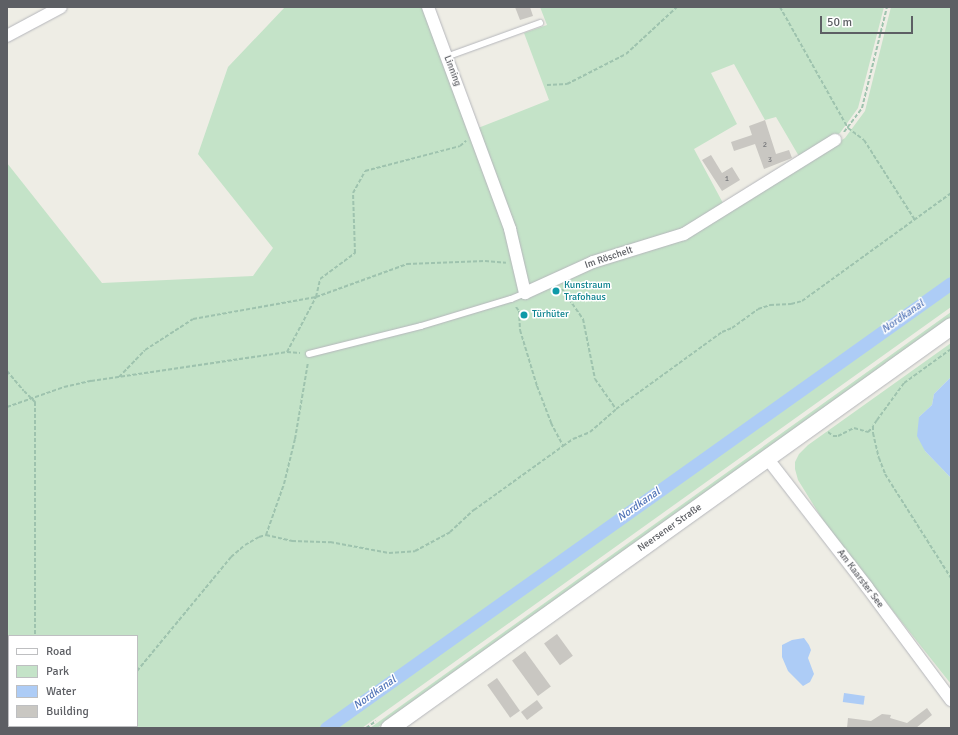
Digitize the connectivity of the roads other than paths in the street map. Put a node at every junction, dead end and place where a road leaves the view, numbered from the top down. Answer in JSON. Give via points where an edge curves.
{"nodes":[{"id":1,"x":62,"y":7,"type":"edge"},
{"id":2,"x":428,"y":7,"type":"edge"},
{"id":3,"x":540,"y":23,"type":"dead end"},
{"id":4,"x":7,"y":36,"type":"edge"},
{"id":5,"x":446,"y":57,"type":"junction"},
{"id":6,"x":835,"y":140,"type":"road end"},
{"id":7,"x":525,"y":293,"type":"junction"},
{"id":8,"x":951,"y":326,"type":"edge"},
{"id":9,"x":310,"y":354,"type":"road end"},
{"id":10,"x":767,"y":458,"type":"junction"},
{"id":11,"x":951,"y":700,"type":"edge"},
{"id":12,"x":389,"y":728,"type":"edge"}],
"edges":[{"from":1,"to":4,"type":"street"},
{"from":2,"to":5,"type":"street","name":"Linning"},
{"from":3,"to":5,"type":"lane"},
{"from":5,"to":7,"type":"street","name":"Linning","via":[[510,229]]},
{"from":6,"to":7,"type":"street","name":"Im Röschelt","via":[[684,234],[592,262]]},
{"from":7,"to":9,"type":"lane","via":[[421,326]]},
{"from":8,"to":10,"type":"main road","name":"Neersener Straße"},
{"from":10,"to":11,"type":"street","name":"Am Kaarster See"},
{"from":10,"to":12,"type":"main road","name":"Neersener Straße"}]}
